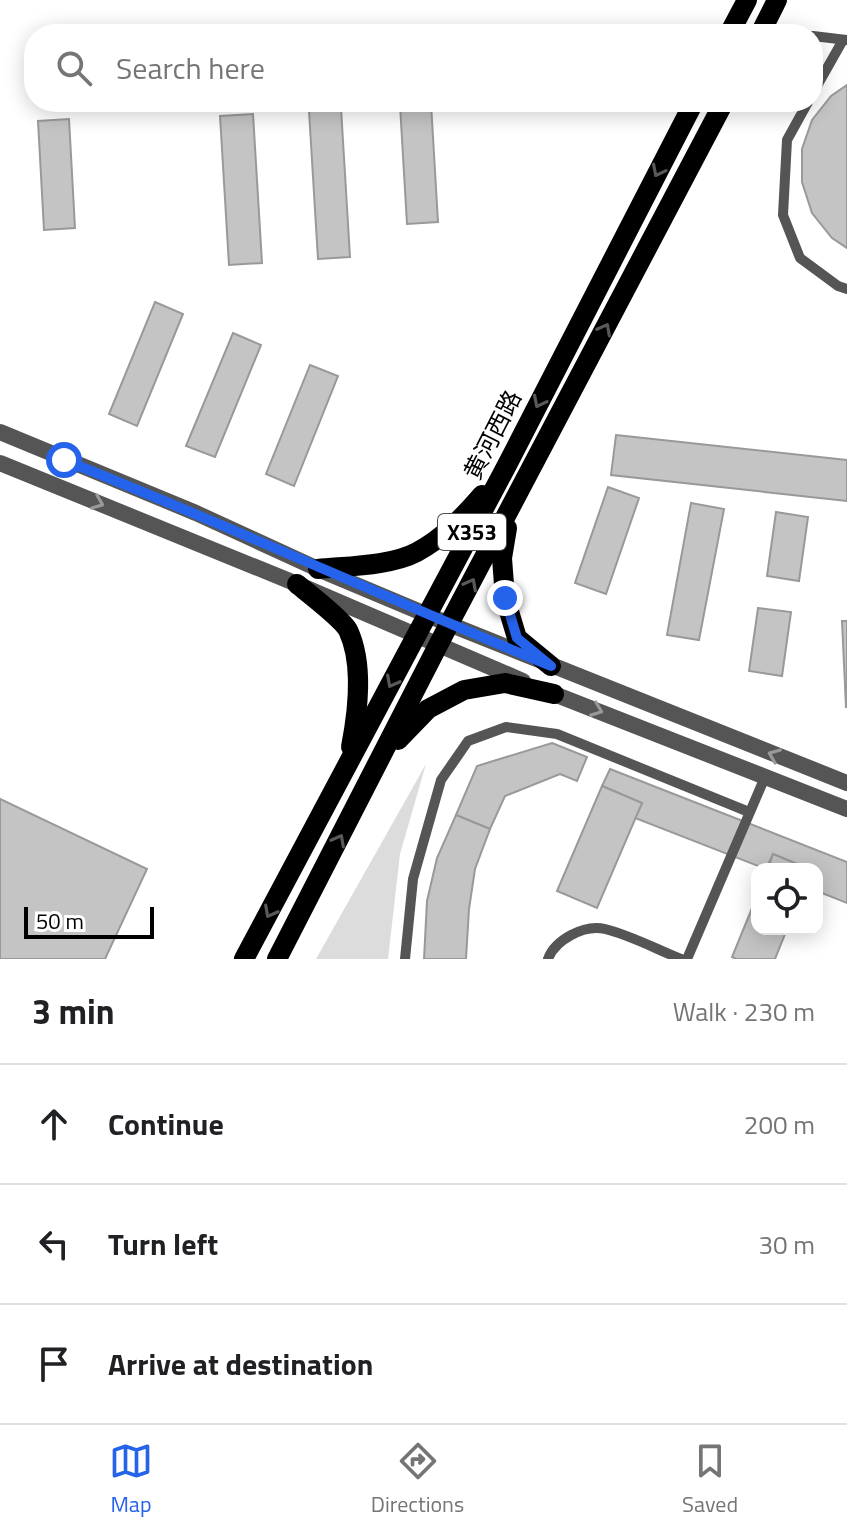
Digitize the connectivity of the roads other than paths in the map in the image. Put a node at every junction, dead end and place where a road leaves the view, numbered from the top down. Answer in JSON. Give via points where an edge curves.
{"nodes":[{"id":1,"x":747,"y":0,"type":"edge"},
{"id":2,"x":777,"y":0,"type":"edge"},
{"id":3,"x":734,"y":24,"type":"edge"},
{"id":4,"x":765,"y":24,"type":"edge"},
{"id":5,"x":823,"y":37,"type":"edge"},
{"id":6,"x":845,"y":40,"type":"edge"},
{"id":7,"x":823,"y":76,"type":"edge"},
{"id":8,"x":689,"y":112,"type":"edge"},
{"id":9,"x":719,"y":112,"type":"edge"},
{"id":10,"x":802,"y":112,"type":"edge"},
{"id":11,"x":847,"y":289,"type":"edge"},
{"id":12,"x":0,"y":432,"type":"edge"},
{"id":13,"x":0,"y":463,"type":"edge"},
{"id":14,"x":506,"y":467,"type":"junction"},
{"id":15,"x":509,"y":515,"type":"junction"},
{"id":16,"x":318,"y":569,"type":"junction"},
{"id":17,"x":297,"y":584,"type":"junction"},
{"id":18,"x":427,"y":615,"type":"junction"},
{"id":19,"x":449,"y":624,"type":"junction"},
{"id":20,"x":417,"y":635,"type":"junction"},
{"id":21,"x":439,"y":645,"type":"junction"},
{"id":22,"x":551,"y":666,"type":"junction"},
{"id":23,"x":554,"y":694,"type":"junction"},
{"id":24,"x":384,"y":754,"type":"junction"},
{"id":25,"x":346,"y":769,"type":"junction"},
{"id":26,"x":765,"y":777,"type":"junction"},
{"id":27,"x":847,"y":783,"type":"edge"},
{"id":28,"x":847,"y":809,"type":"edge"},
{"id":29,"x":749,"y":812,"type":"junction"},
{"id":30,"x":244,"y":959,"type":"edge"},
{"id":31,"x":277,"y":959,"type":"edge"},
{"id":32,"x":405,"y":959,"type":"edge"},
{"id":33,"x":548,"y":959,"type":"edge"},
{"id":34,"x":684,"y":959,"type":"edge"}],
"edges":[{"from":1,"to":3,"type":"main road"},
{"from":2,"to":4,"type":"main road"},
{"from":5,"to":6,"type":"lane"},
{"from":6,"to":7,"type":"lane"},
{"from":8,"to":14,"type":"main road","name":"黄河西路","number":"X353","one_way":true},
{"from":15,"to":9,"type":"main road","number":"X353","one_way":true},
{"from":10,"to":11,"type":"lane","via":[[787,140],[783,215],[800,258]]},
{"from":12,"to":16,"type":"street"},
{"from":13,"to":17,"type":"street","one_way":true},
{"from":14,"to":16,"type":"main road","via":[[458,523],[415,553]]},
{"from":14,"to":18,"type":"main road","name":"黄河西路","number":"X353"},
{"from":19,"to":15,"type":"main road","number":"X353","one_way":true},
{"from":15,"to":22,"type":"main road","via":[[502,558],[505,598],[517,638]]},
{"from":16,"to":18,"type":"street"},
{"from":17,"to":20,"type":"street"},
{"from":17,"to":25,"type":"main road","via":[[347,628],[359,674]]},
{"from":18,"to":19,"type":"street"},
{"from":18,"to":20,"type":"main road","name":"黄河西路","number":"X353"},
{"from":19,"to":21,"type":"main road","number":"X353"},
{"from":19,"to":22,"type":"street"},
{"from":20,"to":21,"type":"street"},
{"from":20,"to":25,"type":"main road","name":"黄河西路","number":"X353","one_way":true},
{"from":21,"to":23,"type":"street"},
{"from":21,"to":24,"type":"main road","number":"X353"},
{"from":27,"to":22,"type":"street","one_way":true},
{"from":23,"to":24,"type":"main road","via":[[505,683],[464,690],[428,709]]},
{"from":23,"to":26,"type":"street","one_way":true},
{"from":31,"to":24,"type":"main road","number":"X353","one_way":true},
{"from":25,"to":30,"type":"main road","name":"黄河西路","number":"X353","one_way":true},
{"from":26,"to":28,"type":"street"},
{"from":26,"to":29,"type":"lane"},
{"from":29,"to":32,"type":"lane","via":[[557,734],[506,727],[468,741],[441,780],[413,879]]},
{"from":29,"to":34,"type":"lane"},
{"from":33,"to":34,"type":"lane","via":[[552,948],[575,933],[602,928]]}]}
